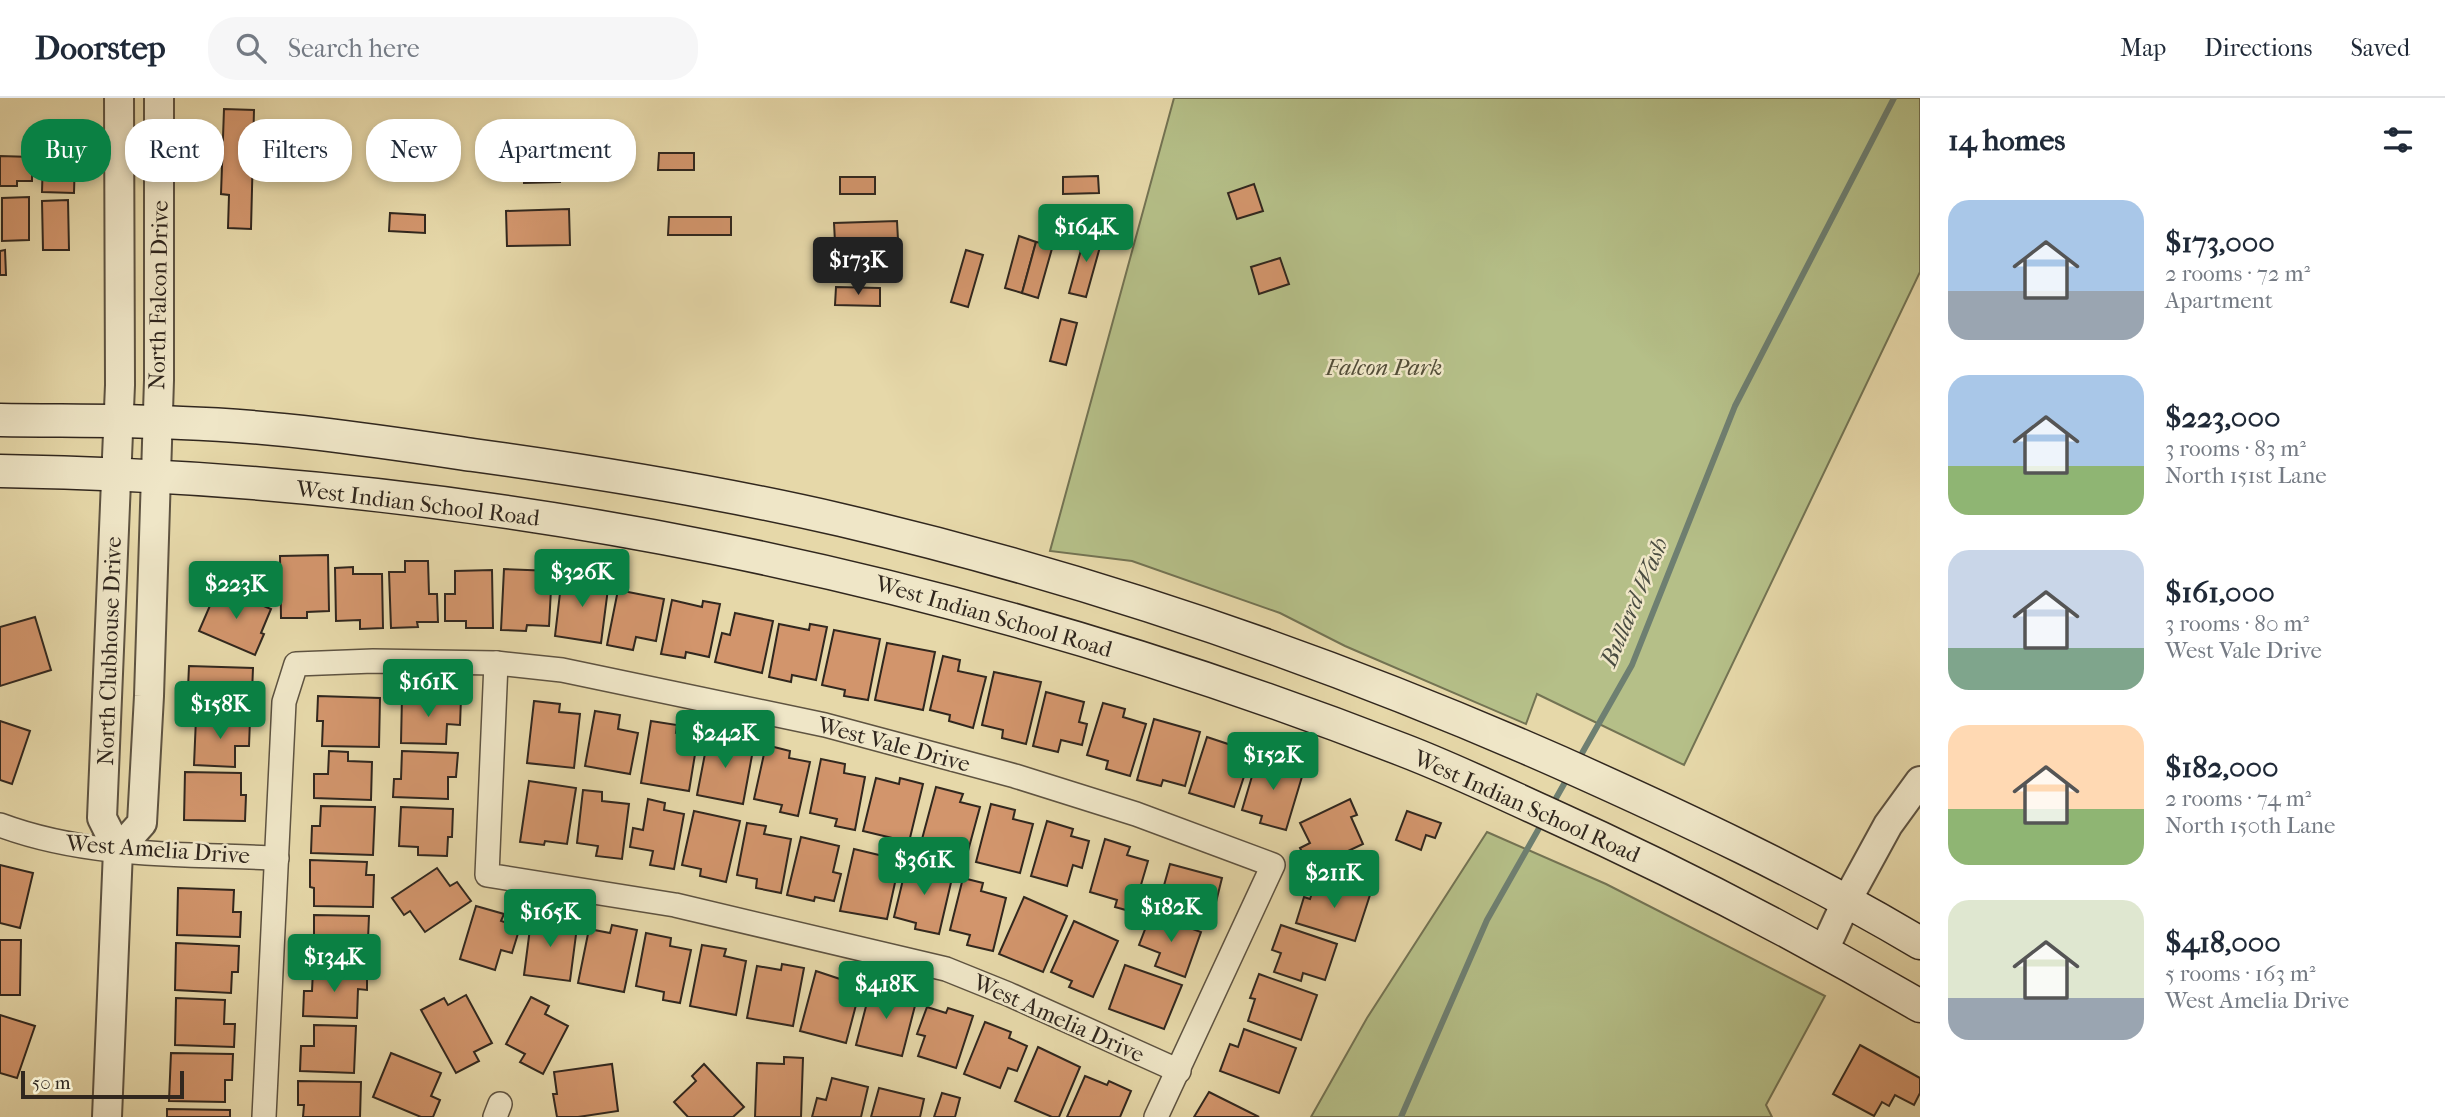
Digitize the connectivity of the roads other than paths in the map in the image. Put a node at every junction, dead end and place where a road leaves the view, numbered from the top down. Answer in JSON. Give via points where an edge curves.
{"nodes":[{"id":1,"x":119,"y":98,"type":"edge"},
{"id":2,"x":159,"y":98,"type":"edge"},
{"id":3,"x":0,"y":420,"type":"edge"},
{"id":4,"x":118,"y":447,"type":"junction"},
{"id":5,"x":156,"y":449,"type":"junction"},
{"id":6,"x":0,"y":471,"type":"edge"},
{"id":7,"x":110,"y":658,"type":"junction"},
{"id":8,"x":149,"y":659,"type":"junction"},
{"id":9,"x":496,"y":663,"type":"junction"},
{"id":10,"x":1920,"y":781,"type":"edge"},
{"id":11,"x":0,"y":825,"type":"edge"},
{"id":12,"x":118,"y":850,"type":"junction"},
{"id":13,"x":277,"y":858,"type":"junction"},
{"id":14,"x":1847,"y":900,"type":"junction"},
{"id":15,"x":1920,"y":943,"type":"edge"},
{"id":16,"x":1824,"y":950,"type":"junction"},
{"id":17,"x":1920,"y":1006,"type":"edge"},
{"id":18,"x":1179,"y":1071,"type":"junction"},
{"id":19,"x":107,"y":1117,"type":"edge"},
{"id":20,"x":264,"y":1117,"type":"edge"},
{"id":21,"x":1156,"y":1117,"type":"edge"}],
"edges":[{"from":1,"to":4,"type":"street","name":"North Falcon Drive"},
{"from":2,"to":5,"type":"street","name":"North Falcon Drive"},
{"from":3,"to":4,"type":"main road","name":"West Indian School Road"},
{"from":4,"to":5,"type":"main road","name":"West Indian School Road"},
{"from":4,"to":5,"type":"main road","name":"West Indian School Road"},
{"from":4,"to":6,"type":"main road","name":"West Indian School Road"},
{"from":4,"to":7,"type":"street","name":"North Clubhouse Drive"},
{"from":5,"to":8,"type":"street","name":"North Clubhouse Drive"},
{"from":5,"to":14,"type":"main road","name":"West Indian School Road","via":[[185,423],[352,438],[681,487],[841,520],[1005,562],[1253,640],[1454,717],[1659,807]]},
{"from":5,"to":16,"type":"main road","name":"West Indian School Road","via":[[708,547],[862,579],[1183,670],[1479,782],[1621,847]]},
{"from":7,"to":8,"type":"street"},
{"from":7,"to":12,"type":"street","name":"North Clubhouse Drive","via":[[102,818]]},
{"from":8,"to":12,"type":"street","name":"North Clubhouse Drive","via":[[142,822]]},
{"from":9,"to":13,"type":"street","name":"West Vale Drive","via":[[296,664],[284,702]]},
{"from":9,"to":18,"type":"street","name":"West Amelia Drive","via":[[486,874],[675,905],[946,969]]},
{"from":9,"to":18,"type":"street","name":"West Vale Drive","via":[[562,670],[838,728],[1112,806],[1273,865]]},
{"from":10,"to":14,"type":"street","via":[[1888,825]]},
{"from":11,"to":12,"type":"street","name":"West Amelia Drive","via":[[53,841]]},
{"from":12,"to":13,"type":"street","name":"West Amelia Drive"},
{"from":12,"to":19,"type":"street","name":"North Clubhouse Drive"},
{"from":13,"to":20,"type":"street"},
{"from":14,"to":15,"type":"main road","name":"West Indian School Road"},
{"from":14,"to":16,"type":"street"},
{"from":16,"to":17,"type":"main road","name":"West Indian School Road"},
{"from":18,"to":21,"type":"street"}]}
